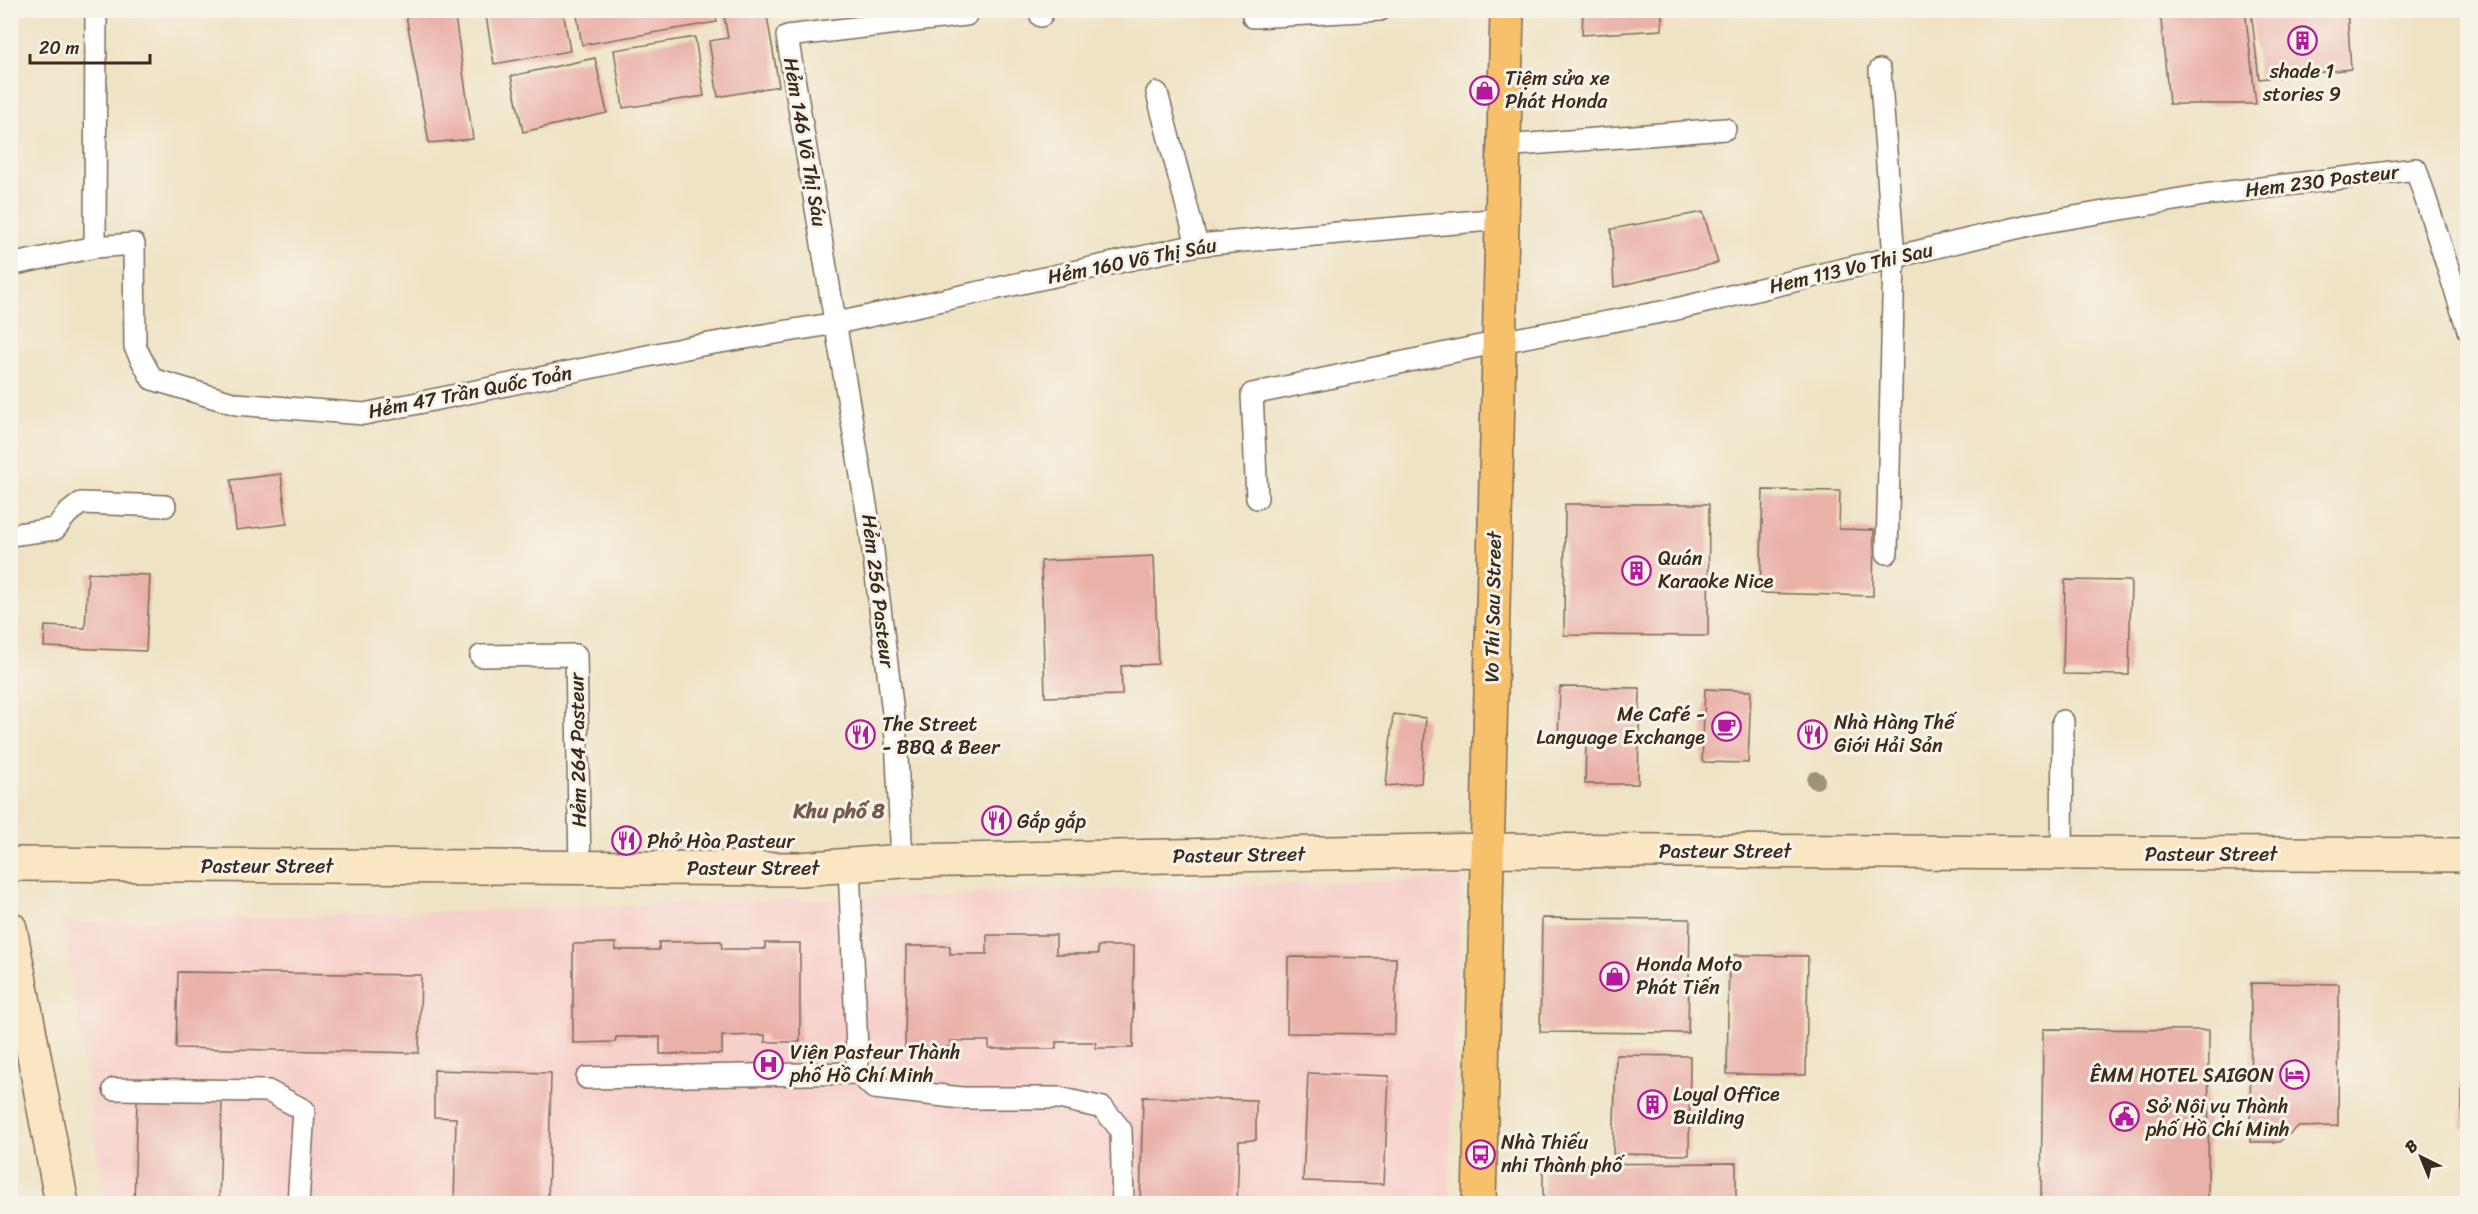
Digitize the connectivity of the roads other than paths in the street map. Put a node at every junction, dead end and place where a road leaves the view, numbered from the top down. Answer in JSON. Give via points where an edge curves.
{"nodes":[{"id":1,"x":96,"y":10,"type":"edge"},
{"id":2,"x":968,"y":10,"type":"edge"},
{"id":3,"x":1380,"y":10,"type":"edge"},
{"id":4,"x":1507,"y":10,"type":"edge"},
{"id":5,"x":1290,"y":13,"type":"edge"},
{"id":6,"x":1253,"y":17,"type":"dead end"},
{"id":7,"x":1880,"y":70,"type":"dead end"},
{"id":8,"x":1157,"y":93,"type":"dead end"},
{"id":9,"x":1725,"y":129,"type":"dead end"},
{"id":10,"x":1504,"y":146,"type":"junction"},
{"id":11,"x":2204,"y":195,"type":"joint"},
{"id":12,"x":1502,"y":219,"type":"junction"},
{"id":13,"x":1197,"y":245,"type":"junction"},
{"id":14,"x":95,"y":247,"type":"junction"},
{"id":15,"x":1894,"y":258,"type":"junction"},
{"id":16,"x":10,"y":265,"type":"edge"},
{"id":17,"x":837,"y":323,"type":"junction"},
{"id":18,"x":2468,"y":330,"type":"edge"},
{"id":19,"x":1499,"y":342,"type":"junction"},
{"id":20,"x":1257,"y":498,"type":"dead end"},
{"id":21,"x":165,"y":506,"type":"dead end"},
{"id":22,"x":10,"y":535,"type":"edge"},
{"id":23,"x":1887,"y":553,"type":"dead end"},
{"id":24,"x":481,"y":656,"type":"dead end"},
{"id":25,"x":2062,"y":721,"type":"dead end"},
{"id":26,"x":1488,"y":850,"type":"junction"},
{"id":27,"x":2062,"y":853,"type":"junction"},
{"id":28,"x":2468,"y":855,"type":"edge"},
{"id":29,"x":902,"y":861,"type":"junction"},
{"id":30,"x":10,"y":864,"type":"edge"},
{"id":31,"x":849,"y":866,"type":"junction"},
{"id":32,"x":580,"y":868,"type":"junction"},
{"id":33,"x":10,"y":928,"type":"edge"},
{"id":34,"x":858,"y":1073,"type":"junction"},
{"id":35,"x":587,"y":1078,"type":"dead end"},
{"id":36,"x":114,"y":1089,"type":"dead end"},
{"id":37,"x":62,"y":1203,"type":"edge"},
{"id":38,"x":298,"y":1203,"type":"edge"},
{"id":39,"x":1123,"y":1203,"type":"edge"},
{"id":40,"x":1479,"y":1203,"type":"edge"}],
"edges":[{"from":1,"to":14,"type":"lane"},
{"from":2,"to":17,"type":"lane","name":"Hẻm 146 Võ Thị Sáu","via":[[966,15],[787,36]]},
{"from":3,"to":5,"type":"lane"},
{"from":4,"to":10,"type":"main road","name":"Vo Thi Sau Street"},
{"from":5,"to":6,"type":"lane"},
{"from":7,"to":15,"type":"lane"},
{"from":8,"to":13,"type":"lane"},
{"from":9,"to":10,"type":"lane"},
{"from":10,"to":12,"type":"main road","name":"Vo Thi Sau Street"},
{"from":11,"to":15,"type":"lane","name":"Hem 113 Vo Thi Sau","via":[[2033,224]]},
{"from":11,"to":18,"type":"lane","name":"Hem 230 Pasteur","via":[[2416,169]]},
{"from":12,"to":13,"type":"lane","name":"Hẻm 160 Võ Thị Sáu"},
{"from":12,"to":19,"type":"main road","name":"Vo Thi Sau Street"},
{"from":13,"to":17,"type":"lane","name":"Hẻm 160 Võ Thị Sáu"},
{"from":14,"to":16,"type":"lane","name":"Hẻm 47 Trần Quốc Toản"},
{"from":14,"to":17,"type":"lane","name":"Hẻm 47 Trần Quốc Toản","via":[[134,244],[135,347],[152,379],[236,404],[364,414],[696,346]]},
{"from":15,"to":19,"type":"lane","name":"Hem 113 Vo Thi Sau","via":[[1672,310]]},
{"from":15,"to":23,"type":"lane"},
{"from":17,"to":29,"type":"lane","name":"Hẻm 256 Pasteur","via":[[871,536],[896,737]]},
{"from":19,"to":20,"type":"lane","name":"Hem 113 Vo Thi Sau","via":[[1252,394]]},
{"from":19,"to":26,"type":"main road","name":"Vo Thi Sau Street"},
{"from":21,"to":22,"type":"lane","via":[[81,503],[66,513],[55,528]]},
{"from":24,"to":32,"type":"lane","name":"Hẻm 264 Pasteur","via":[[576,655]]},
{"from":25,"to":27,"type":"lane"},
{"from":26,"to":27,"type":"main road","name":"Pasteur Street"},
{"from":26,"to":29,"type":"main road","name":"Pasteur Street"},
{"from":26,"to":40,"type":"main road","name":"Vo Thi Sau Street"},
{"from":27,"to":28,"type":"main road","name":"Pasteur Street"},
{"from":29,"to":31,"type":"main road","name":"Pasteur Street"},
{"from":30,"to":32,"type":"main road","name":"Pasteur Street"},
{"from":31,"to":32,"type":"main road","name":"Pasteur Street"},
{"from":31,"to":34,"type":"lane"},
{"from":33,"to":37,"type":"main road"},
{"from":34,"to":35,"type":"lane"},
{"from":34,"to":39,"type":"lane","via":[[874,1088],[962,1098],[1059,1098],[1103,1108],[1121,1130]]},
{"from":36,"to":38,"type":"lane","via":[[268,1092],[304,1110]]}]}
